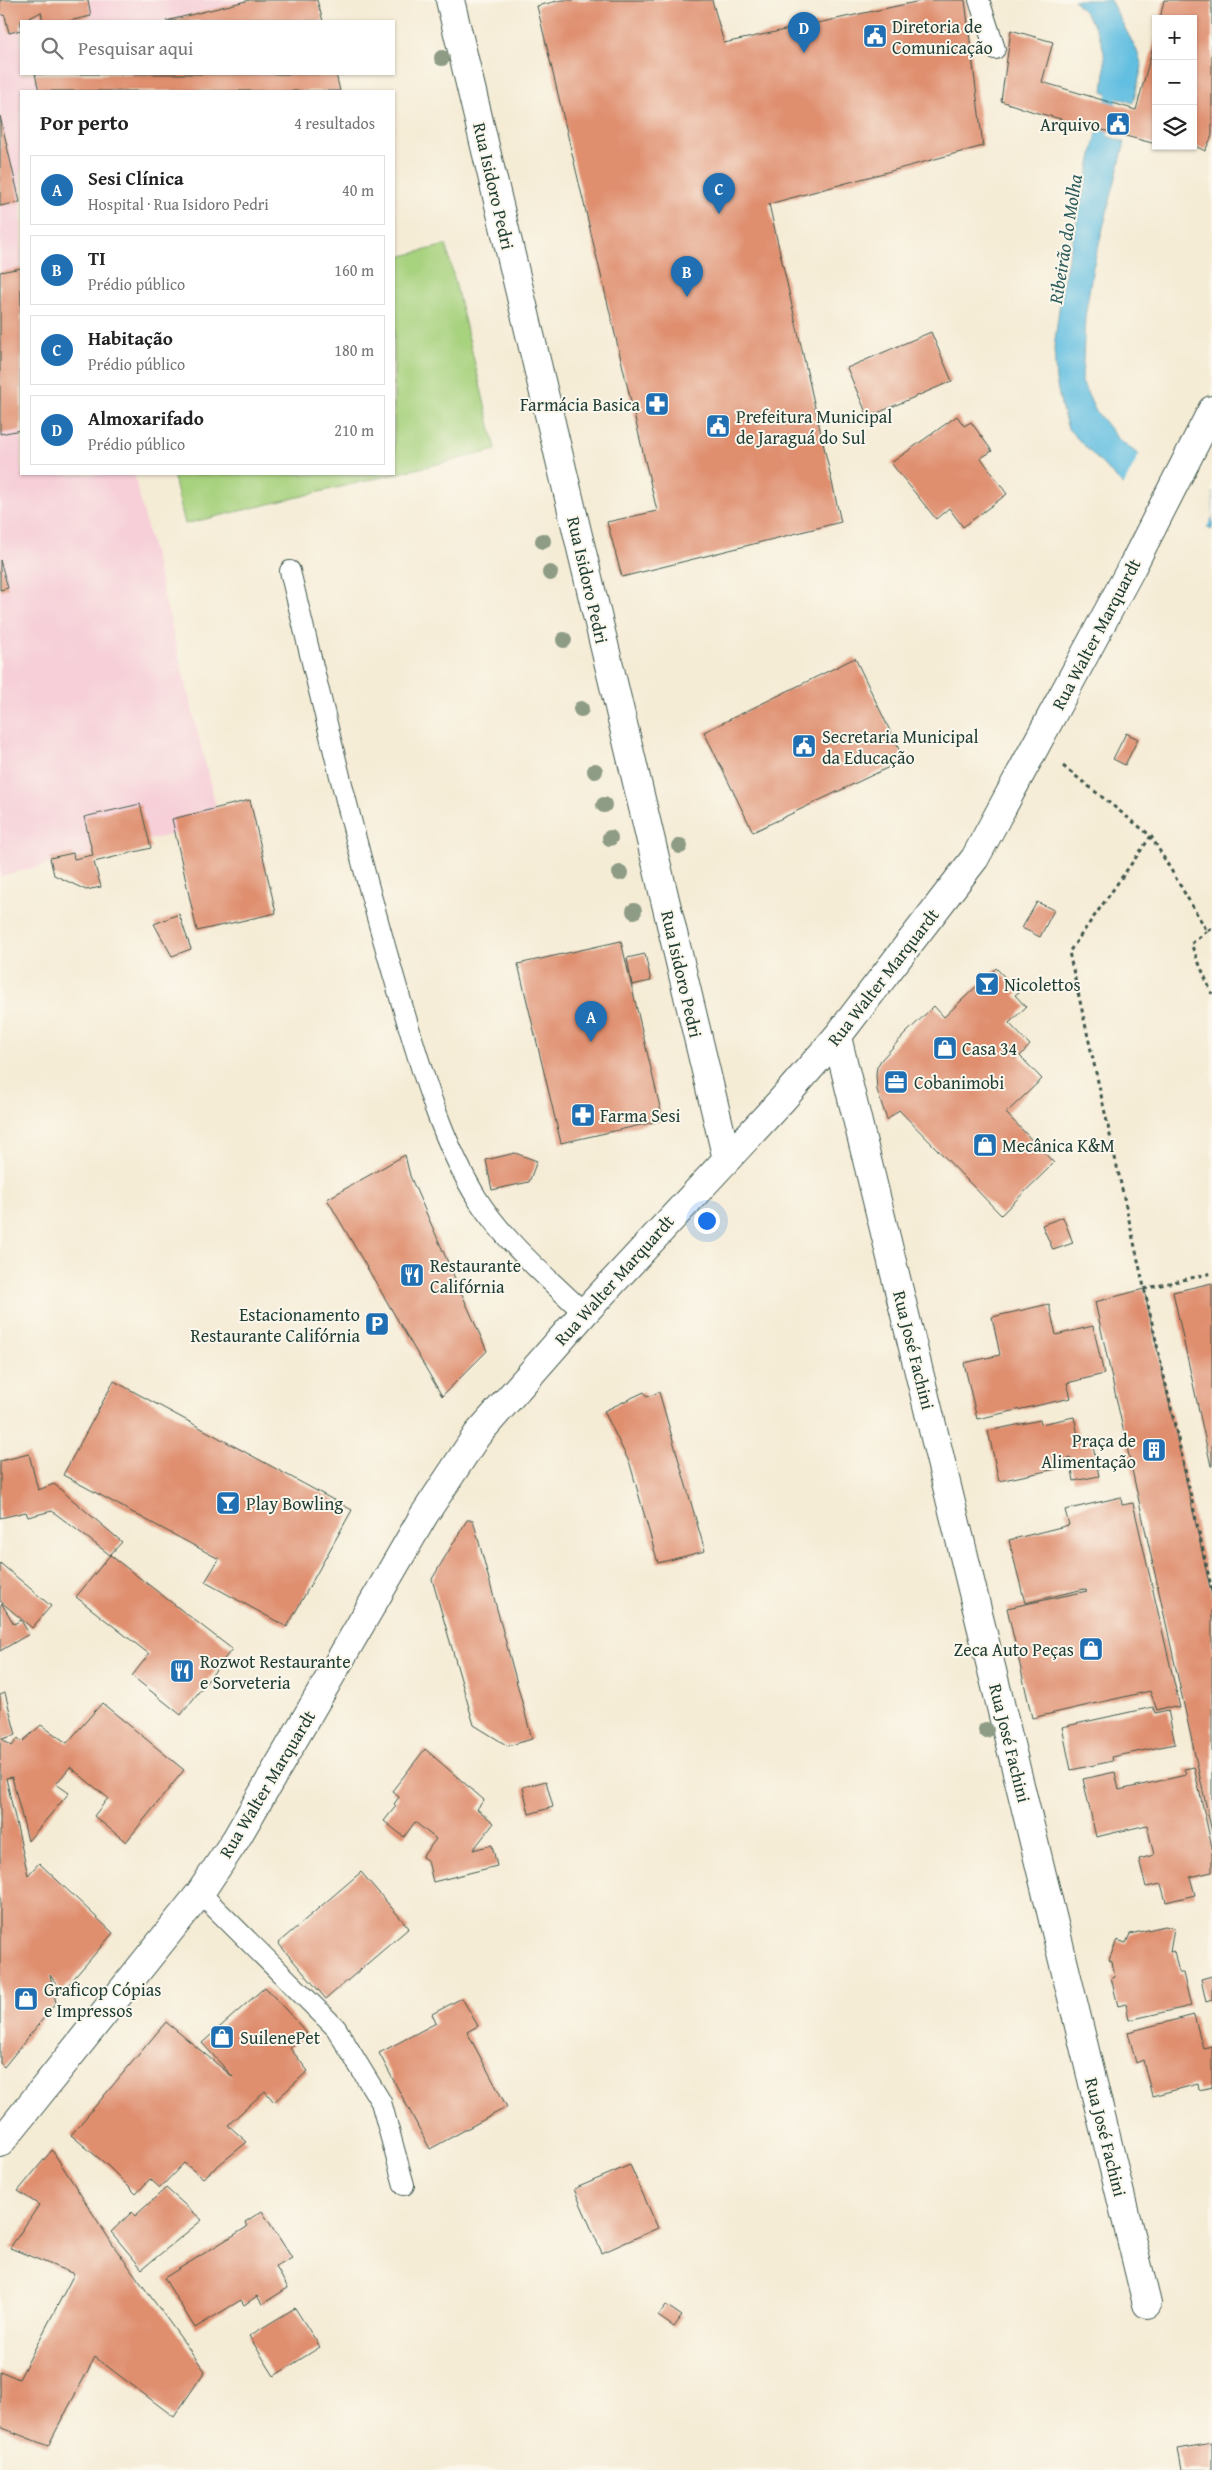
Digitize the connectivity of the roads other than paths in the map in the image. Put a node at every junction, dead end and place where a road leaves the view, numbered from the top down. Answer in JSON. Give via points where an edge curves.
{"nodes":[{"id":1,"x":450,"y":0,"type":"edge"},
{"id":2,"x":979,"y":0,"type":"edge"},
{"id":3,"x":995,"y":49,"type":"dead end"},
{"id":4,"x":1212,"y":410,"type":"edge"},
{"id":5,"x":290,"y":572,"type":"dead end"},
{"id":6,"x":838,"y":1037,"type":"junction"},
{"id":7,"x":727,"y":1159,"type":"junction"},
{"id":8,"x":584,"y":1313,"type":"junction"},
{"id":9,"x":200,"y":1893,"type":"junction"},
{"id":10,"x":0,"y":2143,"type":"edge"},
{"id":11,"x":404,"y":2185,"type":"dead end"},
{"id":12,"x":1147,"y":2304,"type":"dead end"}],
"edges":[{"from":1,"to":7,"type":"street","name":"Rua Isidoro Pedri"},
{"from":2,"to":3,"type":"lane"},
{"from":4,"to":6,"type":"street","name":"Rua Walter Marquardt","via":[[975,858]]},
{"from":5,"to":8,"type":"lane","via":[[358,853],[419,1061],[458,1166],[480,1202],[516,1248]]},
{"from":6,"to":7,"type":"street","name":"Rua Walter Marquardt"},
{"from":6,"to":12,"type":"street","name":"Rua José Fachini"},
{"from":7,"to":8,"type":"street","name":"Rua Walter Marquardt"},
{"from":8,"to":9,"type":"street","name":"Rua Walter Marquardt","via":[[477,1435],[424,1515],[236,1839]]},
{"from":9,"to":10,"type":"street","name":"Rua Walter Marquardt"},
{"from":9,"to":11,"type":"lane","via":[[336,2028],[381,2102]]}]}
